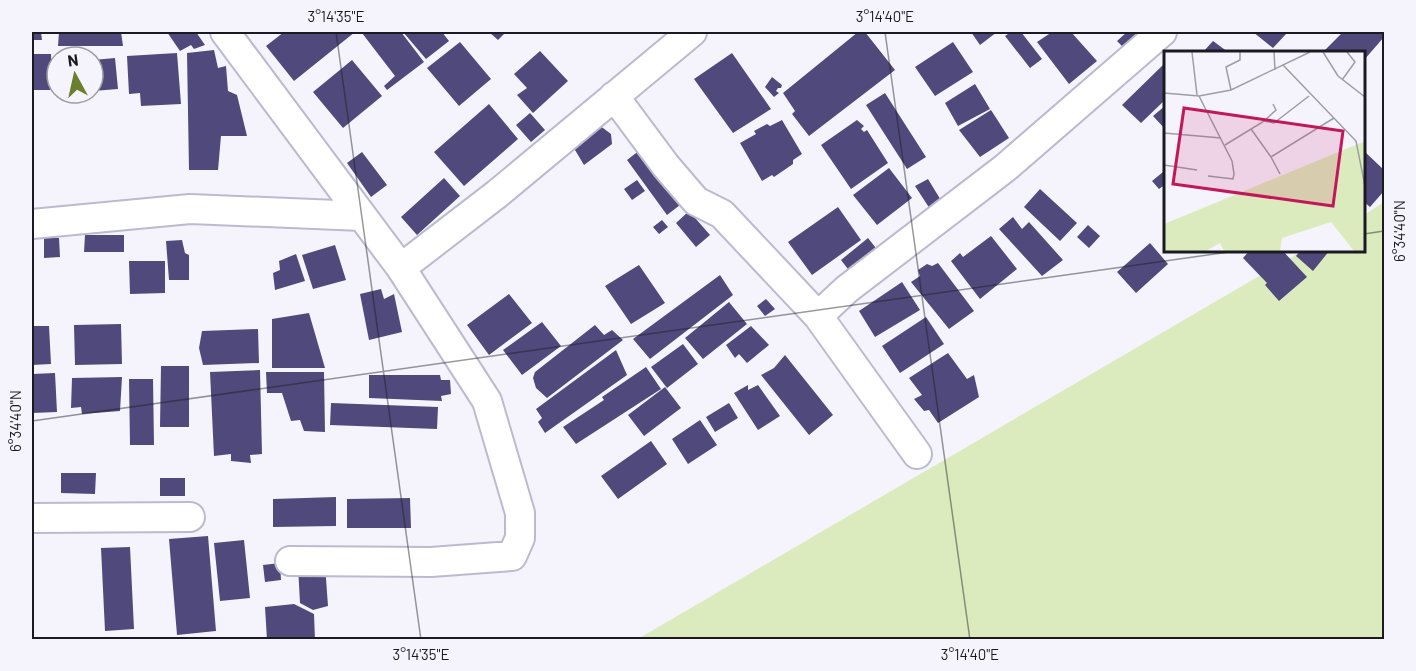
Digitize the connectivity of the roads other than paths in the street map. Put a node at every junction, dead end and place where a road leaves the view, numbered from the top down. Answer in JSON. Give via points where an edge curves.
{"nodes":[{"id":1,"x":225,"y":32,"type":"edge"},
{"id":2,"x":692,"y":32,"type":"edge"},
{"id":3,"x":1162,"y":32,"type":"edge"},
{"id":4,"x":614,"y":96,"type":"junction"},
{"id":5,"x":362,"y":216,"type":"junction"},
{"id":6,"x":32,"y":224,"type":"edge"},
{"id":7,"x":401,"y":268,"type":"junction"},
{"id":8,"x":818,"y":316,"type":"junction"},
{"id":9,"x":916,"y":454,"type":"dead end"},
{"id":10,"x":190,"y":517,"type":"dead end"},
{"id":11,"x":32,"y":518,"type":"edge"},
{"id":12,"x":291,"y":561,"type":"dead end"}],
"edges":[{"from":1,"to":5,"type":"street"},
{"from":2,"to":4,"type":"street"},
{"from":3,"to":8,"type":"street","via":[[1005,168],[847,289]]},
{"from":4,"to":7,"type":"street"},
{"from":4,"to":8,"type":"street","via":[[696,201],[723,214]]},
{"from":5,"to":6,"type":"street","via":[[190,209]]},
{"from":5,"to":7,"type":"street"},
{"from":7,"to":12,"type":"street","via":[[487,401],[520,513],[520,538],[512,556],[431,562]]},
{"from":8,"to":9,"type":"street"},
{"from":10,"to":11,"type":"street"}]}
